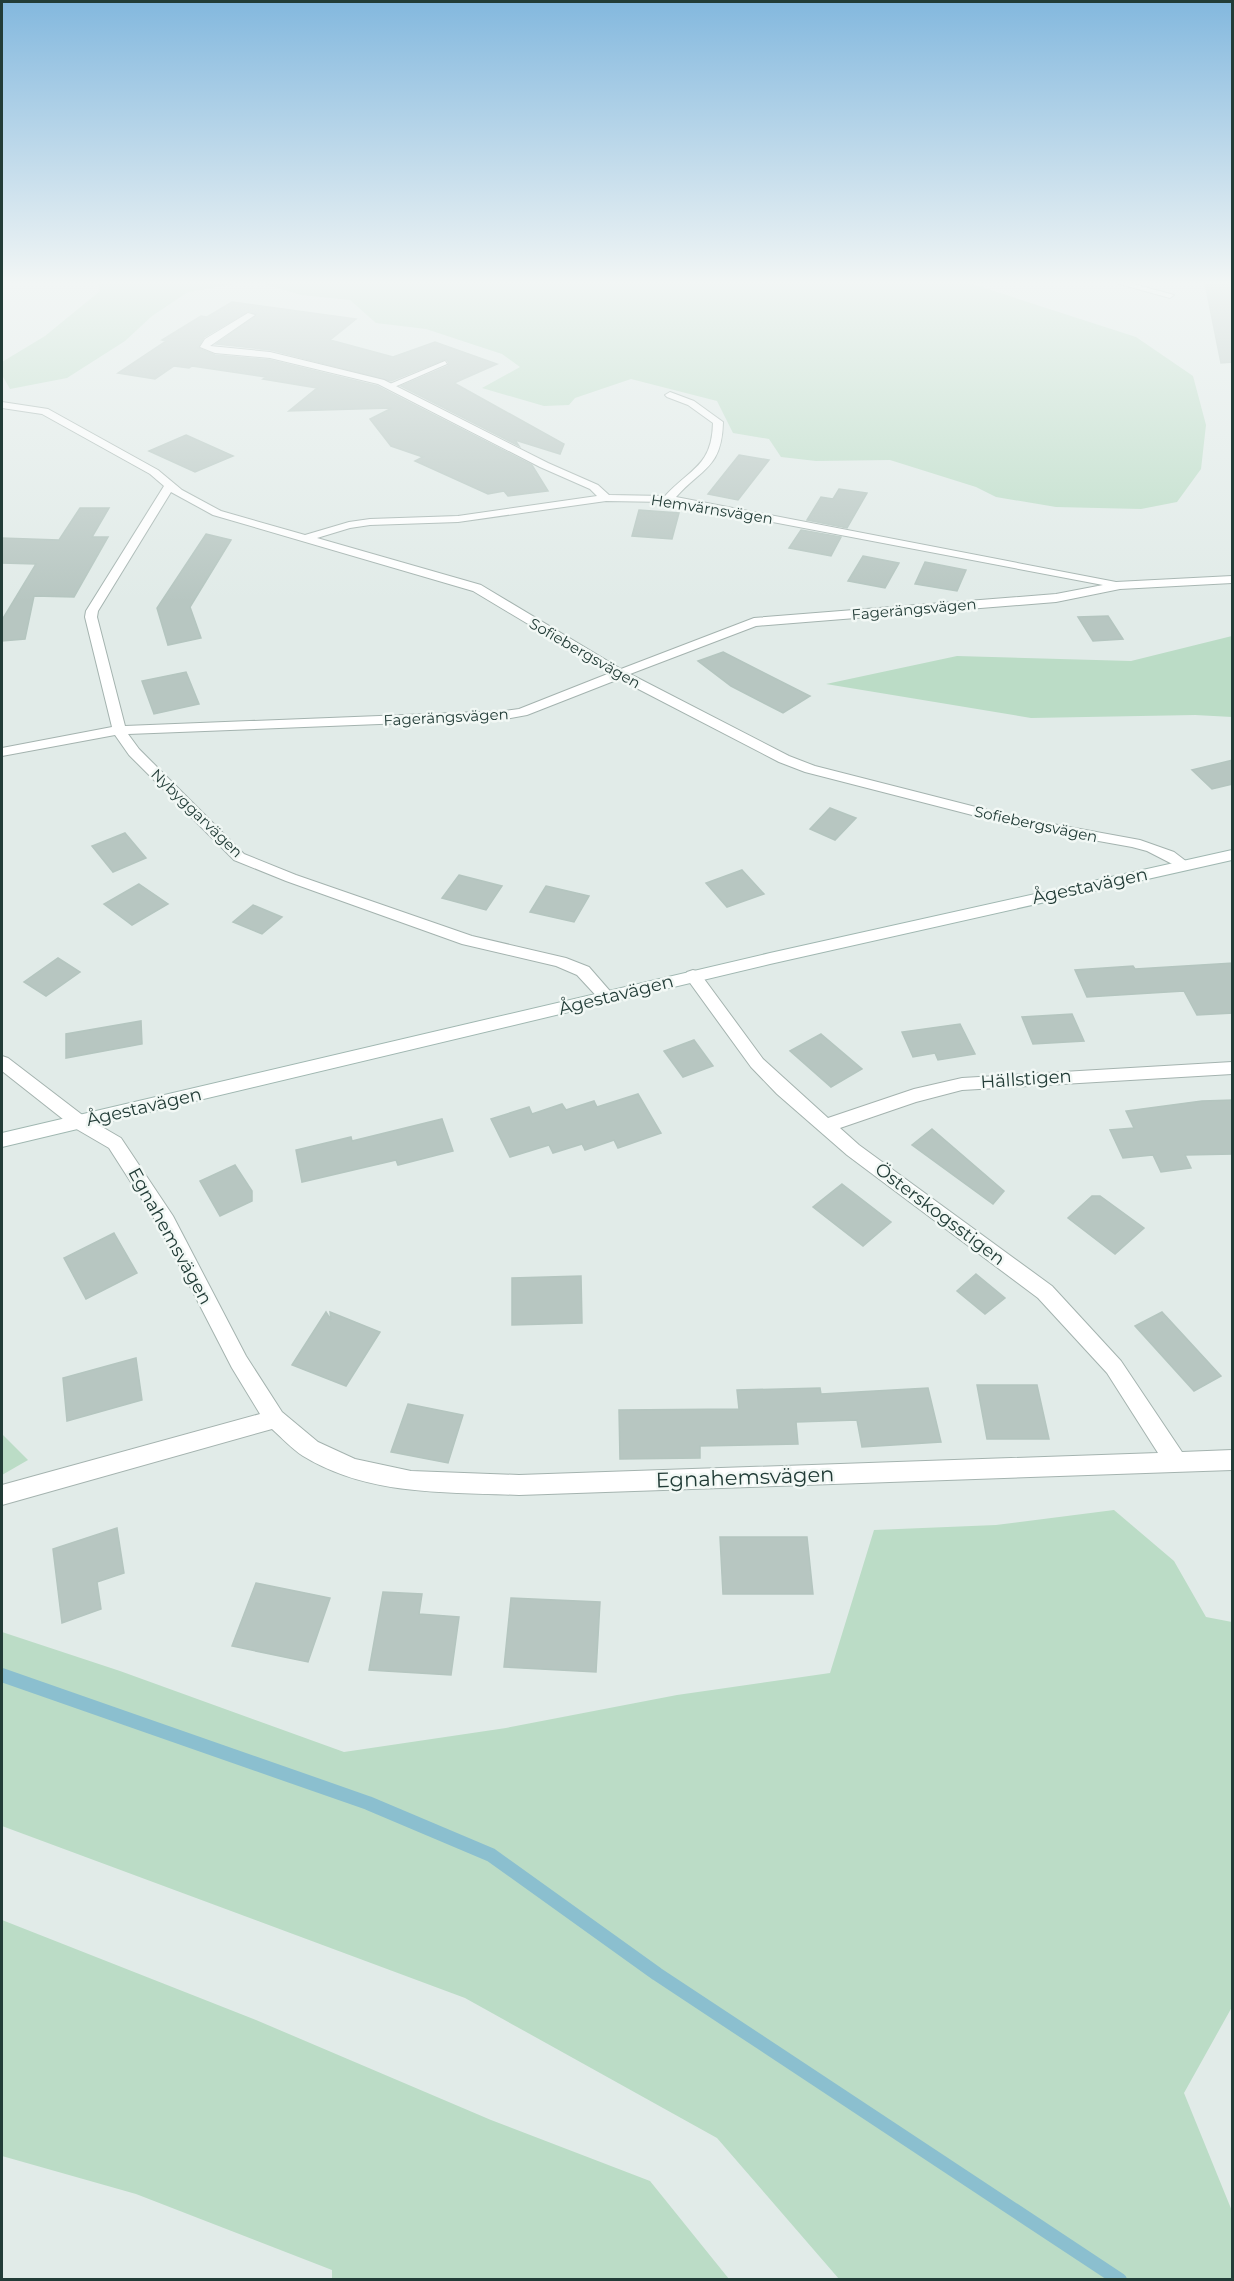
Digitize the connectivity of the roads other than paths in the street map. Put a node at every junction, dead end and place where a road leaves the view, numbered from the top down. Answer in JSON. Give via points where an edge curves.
{"nodes":[{"id":1,"x":396,"y":389,"type":"edge"},
{"id":2,"x":670,"y":395,"type":"dead end"},
{"id":3,"x":2,"y":405,"type":"edge"},
{"id":4,"x":171,"y":484,"type":"junction"},
{"id":5,"x":606,"y":498,"type":"junction"},
{"id":6,"x":668,"y":499,"type":"junction"},
{"id":7,"x":303,"y":539,"type":"junction"},
{"id":8,"x":1233,"y":579,"type":"edge"},
{"id":9,"x":1120,"y":585,"type":"junction"},
{"id":10,"x":620,"y":674,"type":"junction"},
{"id":11,"x":119,"y":730,"type":"junction"},
{"id":12,"x":2,"y":752,"type":"edge"},
{"id":13,"x":1233,"y":855,"type":"edge"},
{"id":14,"x":1184,"y":865,"type":"junction"},
{"id":15,"x":693,"y":976,"type":"junction"},
{"id":16,"x":608,"y":998,"type":"junction"},
{"id":17,"x":2,"y":1062,"type":"edge"},
{"id":18,"x":1233,"y":1068,"type":"edge"},
{"id":19,"x":79,"y":1122,"type":"junction"},
{"id":20,"x":826,"y":1126,"type":"junction"},
{"id":21,"x":2,"y":1140,"type":"edge"},
{"id":22,"x":275,"y":1419,"type":"junction"},
{"id":23,"x":1233,"y":1460,"type":"edge"},
{"id":24,"x":1176,"y":1462,"type":"junction"},
{"id":25,"x":2,"y":1495,"type":"edge"}],
"edges":[{"from":1,"to":5,"type":"street","via":[[594,487]]},
{"from":2,"to":6,"type":"street","via":[[691,403],[718,422],[719,441],[708,464]]},
{"from":3,"to":4,"type":"street","name":"Sofiebergsvägen","via":[[45,411]]},
{"from":4,"to":7,"type":"street","name":"Sofiebergsvägen","via":[[178,492],[217,513]]},
{"from":4,"to":11,"type":"street","name":"Nybyggarvägen","via":[[92,611]]},
{"from":5,"to":6,"type":"street","name":"Hemvärnsvägen"},
{"from":5,"to":7,"type":"street","name":"Hemvärnsvägen","via":[[458,519],[349,525]]},
{"from":6,"to":9,"type":"street","name":"Hemvärnsvägen"},
{"from":7,"to":10,"type":"street","name":"Sofiebergsvägen","via":[[477,588]]},
{"from":8,"to":9,"type":"street","name":"Fagerängsvägen"},
{"from":9,"to":10,"type":"street","name":"Fagerängsvägen","via":[[1056,598],[754,622]]},
{"from":10,"to":11,"type":"street","name":"Fagerängsvägen","via":[[505,715]]},
{"from":10,"to":14,"type":"street","name":"Sofiebergsvägen","via":[[810,769],[1046,828],[1148,845]]},
{"from":11,"to":12,"type":"street","name":"Fagerängsvägen"},
{"from":11,"to":16,"type":"street","name":"Nybyggarvägen","via":[[134,752],[239,857],[468,940],[560,962],[583,971]]},
{"from":13,"to":14,"type":"street","name":"Ågestavägen"},
{"from":14,"to":15,"type":"street","name":"Ågestavägen"},
{"from":15,"to":16,"type":"street","name":"Ågestavägen"},
{"from":15,"to":20,"type":"street","name":"Österskogsstigen","via":[[757,1063]]},
{"from":16,"to":19,"type":"street","name":"Ågestavägen"},
{"from":17,"to":19,"type":"street","name":"Egnahemsvägen"},
{"from":18,"to":20,"type":"street","name":"Hällstigen","via":[[962,1084]]},
{"from":19,"to":21,"type":"street","name":"Ågestavägen"},
{"from":19,"to":22,"type":"street","name":"Egnahemsvägen","via":[[115,1143],[130,1164],[166,1221],[239,1362]]},
{"from":20,"to":24,"type":"street","name":"Österskogsstigen","via":[[1045,1292],[1114,1367]]},
{"from":22,"to":24,"type":"street","name":"Egnahemsvägen","via":[[310,1449],[342,1464],[411,1481],[519,1485]]},
{"from":22,"to":25,"type":"street"},
{"from":23,"to":24,"type":"street","name":"Egnahemsvägen"}]}
